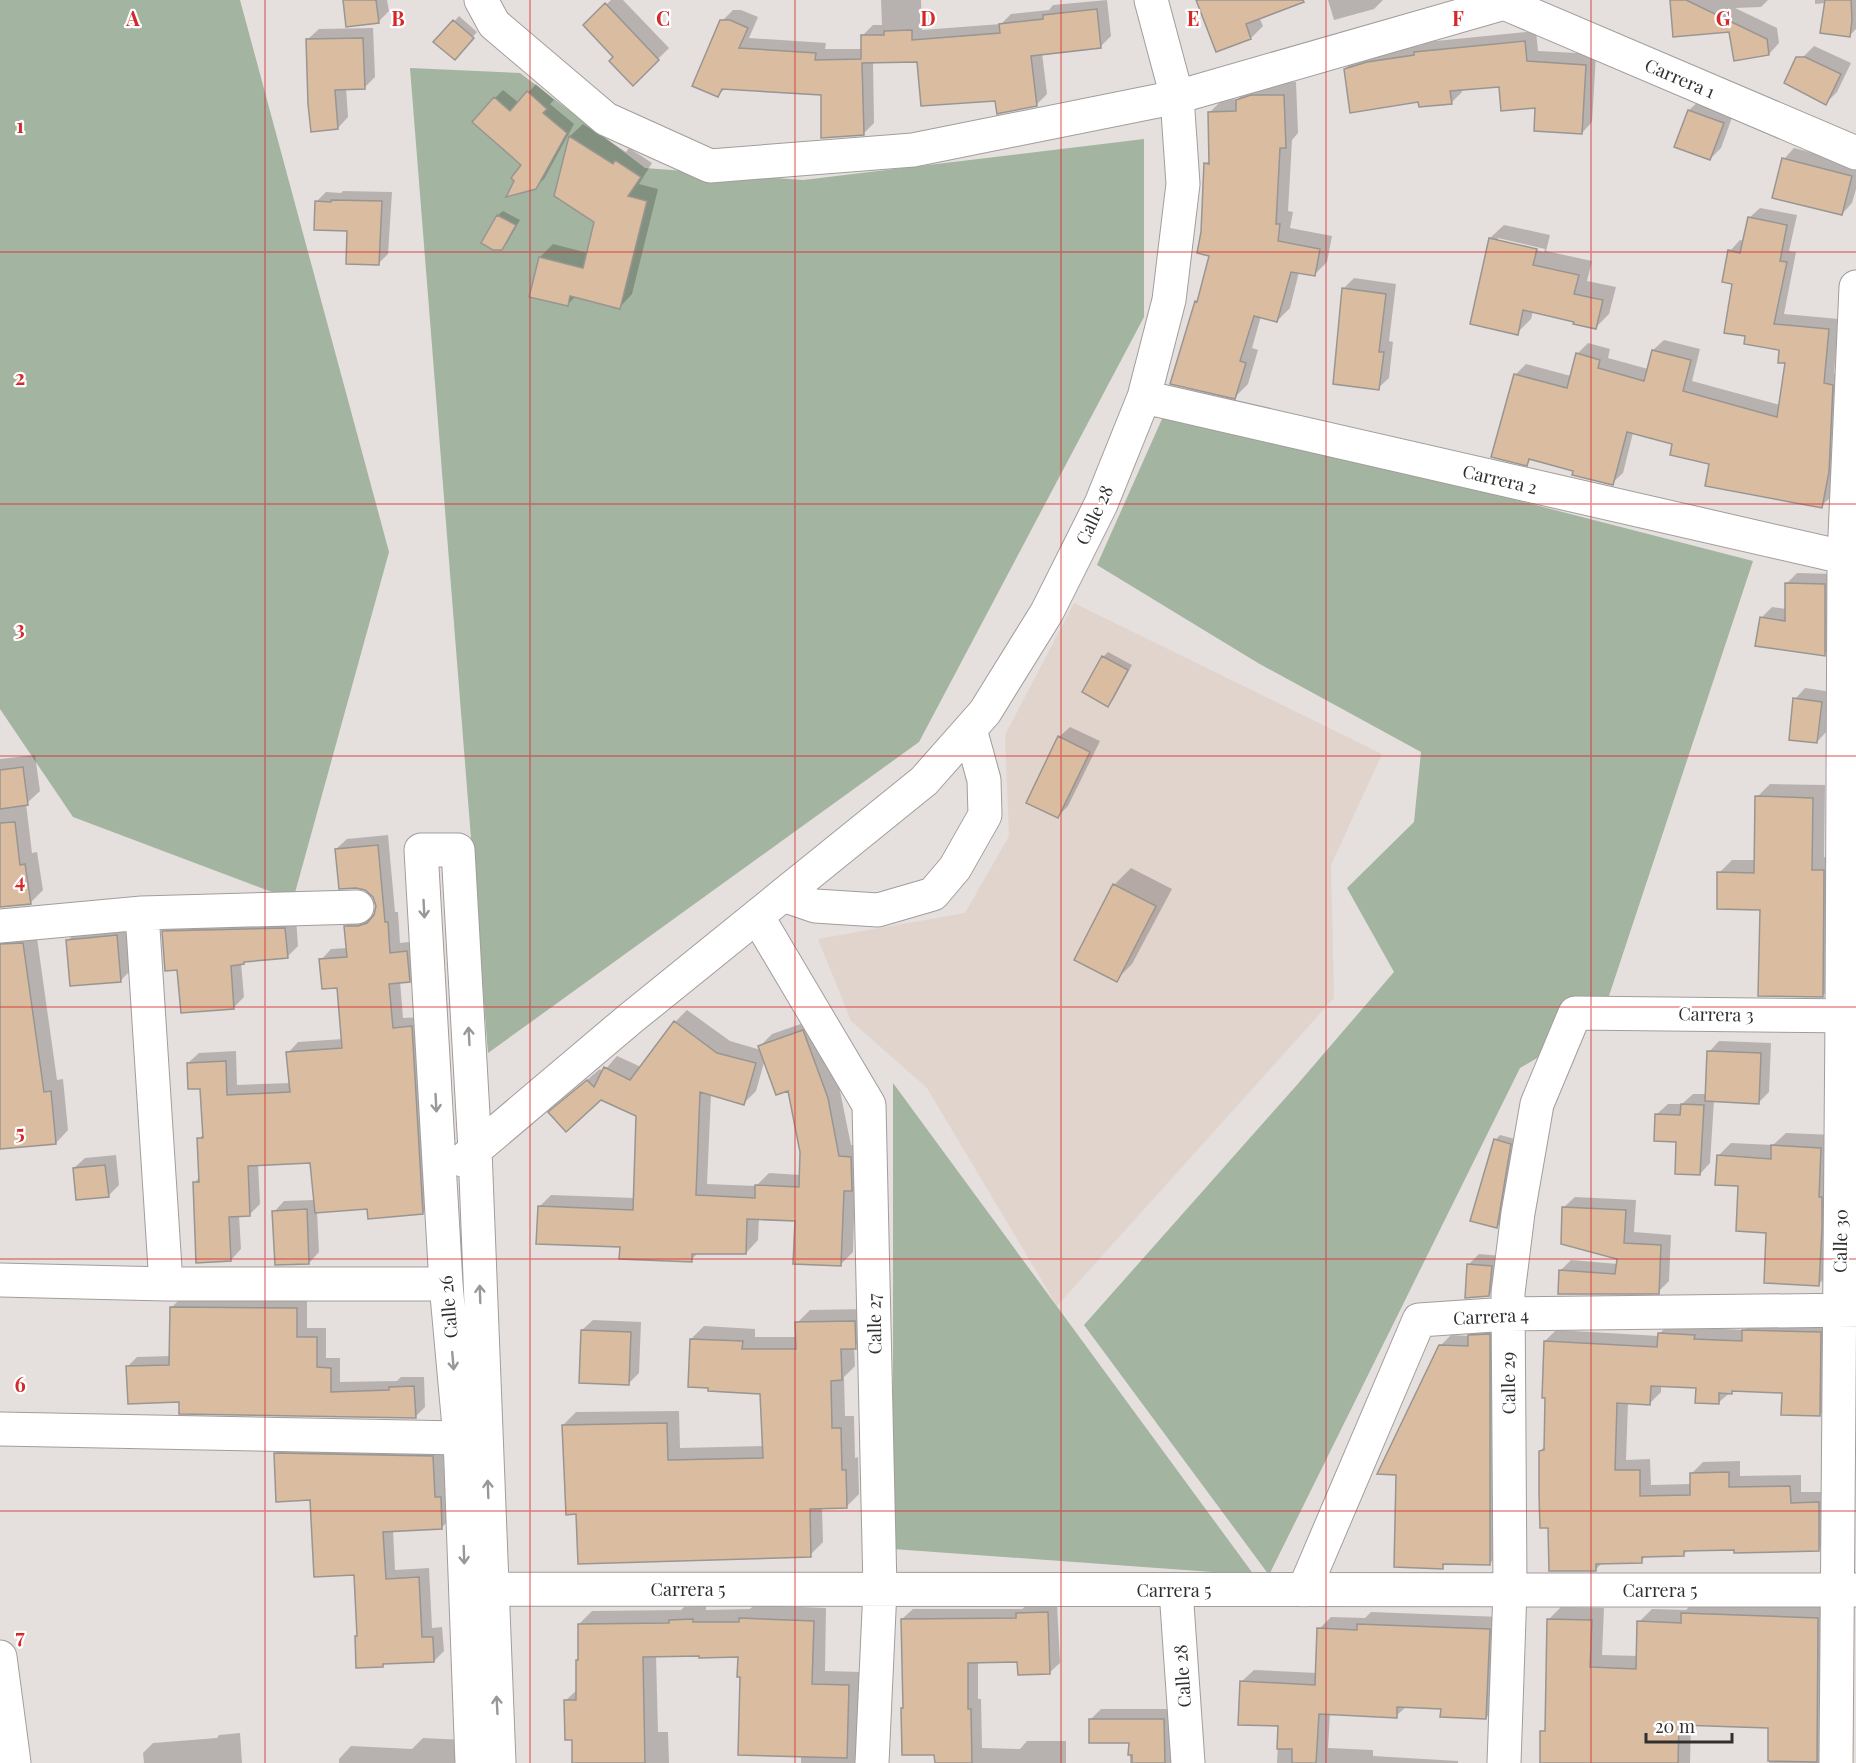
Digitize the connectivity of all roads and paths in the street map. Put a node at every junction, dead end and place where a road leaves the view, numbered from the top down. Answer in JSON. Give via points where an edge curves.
{"nodes":[{"id":1,"x":467,"y":0,"type":"edge"},
{"id":2,"x":1151,"y":0,"type":"edge"},
{"id":3,"x":1510,"y":2,"type":"edge"},
{"id":4,"x":487,"y":12,"type":"edge"},
{"id":5,"x":1177,"y":97,"type":"junction"},
{"id":6,"x":1856,"y":153,"type":"edge"},
{"id":7,"x":1856,"y":287,"type":"edge"},
{"id":8,"x":1144,"y":397,"type":"junction"},
{"id":9,"x":1850,"y":559,"type":"edge"},
{"id":10,"x":970,"y":729,"type":"junction"},
{"id":11,"x":783,"y":895,"type":"junction"},
{"id":12,"x":357,"y":907,"type":"dead end"},
{"id":13,"x":142,"y":913,"type":"junction"},
{"id":14,"x":757,"y":916,"type":"junction"},
{"id":15,"x":0,"y":926,"type":"edge"},
{"id":16,"x":1575,"y":1013,"type":"joint"},
{"id":17,"x":1849,"y":1016,"type":"edge"},
{"id":18,"x":475,"y":1150,"type":"junction"},
{"id":19,"x":440,"y":1179,"type":"junction"},
{"id":20,"x":0,"y":1280,"type":"edge"},
{"id":21,"x":165,"y":1284,"type":"junction"},
{"id":22,"x":446,"y":1284,"type":"junction"},
{"id":23,"x":1848,"y":1311,"type":"edge"},
{"id":24,"x":1508,"y":1314,"type":"junction"},
{"id":25,"x":0,"y":1429,"type":"edge"},
{"id":26,"x":460,"y":1438,"type":"junction"},
{"id":27,"x":492,"y":1589,"type":"junction"},
{"id":28,"x":1510,"y":1589,"type":"junction"},
{"id":29,"x":880,"y":1590,"type":"junction"},
{"id":30,"x":1176,"y":1590,"type":"junction"},
{"id":31,"x":1304,"y":1590,"type":"junction"},
{"id":32,"x":1847,"y":1590,"type":"edge"},
{"id":33,"x":0,"y":1657,"type":"edge"},
{"id":34,"x":4,"y":1720,"type":"edge"},
{"id":35,"x":14,"y":1763,"type":"edge"},
{"id":36,"x":472,"y":1763,"type":"edge"},
{"id":37,"x":500,"y":1763,"type":"edge"},
{"id":38,"x":872,"y":1763,"type":"edge"},
{"id":39,"x":1188,"y":1763,"type":"edge"},
{"id":40,"x":1504,"y":1763,"type":"edge"},
{"id":41,"x":1836,"y":1763,"type":"edge"}],
"edges":[{"from":1,"to":4,"type":"street"},
{"from":2,"to":5,"type":"street","name":"Calle 28"},
{"from":3,"to":5,"type":"street"},
{"from":3,"to":6,"type":"street","name":"Carrera 1"},
{"from":4,"to":5,"type":"street","via":[[606,119],[710,166],[913,150]]},
{"from":5,"to":8,"type":"street","name":"Calle 28","via":[[1183,184],[1169,300]]},
{"from":7,"to":9,"type":"street","name":"Calle 30"},
{"from":8,"to":9,"type":"street","name":"Carrera 2"},
{"from":8,"to":10,"type":"street","name":"Calle 28","via":[[1101,504],[1047,612],[985,712]]},
{"from":9,"to":17,"type":"street","name":"Calle 30"},
{"from":10,"to":11,"type":"street","name":"Calle 28","via":[[924,781]]},
{"from":10,"to":11,"type":"street","via":[[984,780],[985,815],[955,868],[933,894],[878,910],[815,906]]},
{"from":11,"to":14,"type":"street","name":"Calle 28"},
{"from":12,"to":13,"type":"street"},
{"from":13,"to":15,"type":"street"},
{"from":13,"to":21,"type":"street"},
{"from":14,"to":18,"type":"street","name":"Calle 28"},
{"from":14,"to":29,"type":"street","name":"Calle 27","via":[[869,1106]]},
{"from":16,"to":17,"type":"street","name":"Carrera 3"},
{"from":16,"to":24,"type":"street","name":"Calle 29","via":[[1537,1104],[1518,1213]]},
{"from":17,"to":23,"type":"street","name":"Calle 30"},
{"from":18,"to":19,"type":"street","name":"Calle 28"},
{"from":18,"to":19,"type":"street","name":"Calle 26","one_way":true,"via":[[458,850],[421,850]]},
{"from":27,"to":18,"type":"street","name":"Calle 26","one_way":true},
{"from":19,"to":22,"type":"street","name":"Calle 26"},
{"from":20,"to":21,"type":"street"},
{"from":21,"to":22,"type":"street"},
{"from":22,"to":26,"type":"street","name":"Calle 26","one_way":true},
{"from":23,"to":24,"type":"street","name":"Carrera 4"},
{"from":23,"to":32,"type":"street","name":"Calle 30"},
{"from":24,"to":28,"type":"street","name":"Calle 29"},
{"from":24,"to":31,"type":"street","name":"Carrera 4","via":[[1419,1320]]},
{"from":25,"to":26,"type":"street"},
{"from":26,"to":36,"type":"street","name":"Calle 26","one_way":true},
{"from":27,"to":29,"type":"street","name":"Carrera 5"},
{"from":37,"to":27,"type":"street","name":"Calle 26","one_way":true},
{"from":28,"to":31,"type":"street","name":"Carrera 5"},
{"from":28,"to":32,"type":"street","name":"Carrera 5"},
{"from":28,"to":40,"type":"street","name":"Calle 29"},
{"from":29,"to":30,"type":"street","name":"Carrera 5"},
{"from":29,"to":38,"type":"street","name":"Calle 27"},
{"from":30,"to":31,"type":"street","name":"Carrera 5"},
{"from":30,"to":39,"type":"street","name":"Calle 28"},
{"from":32,"to":41,"type":"street","name":"Calle 30"},
{"from":33,"to":34,"type":"street"},
{"from":34,"to":35,"type":"street"}]}
